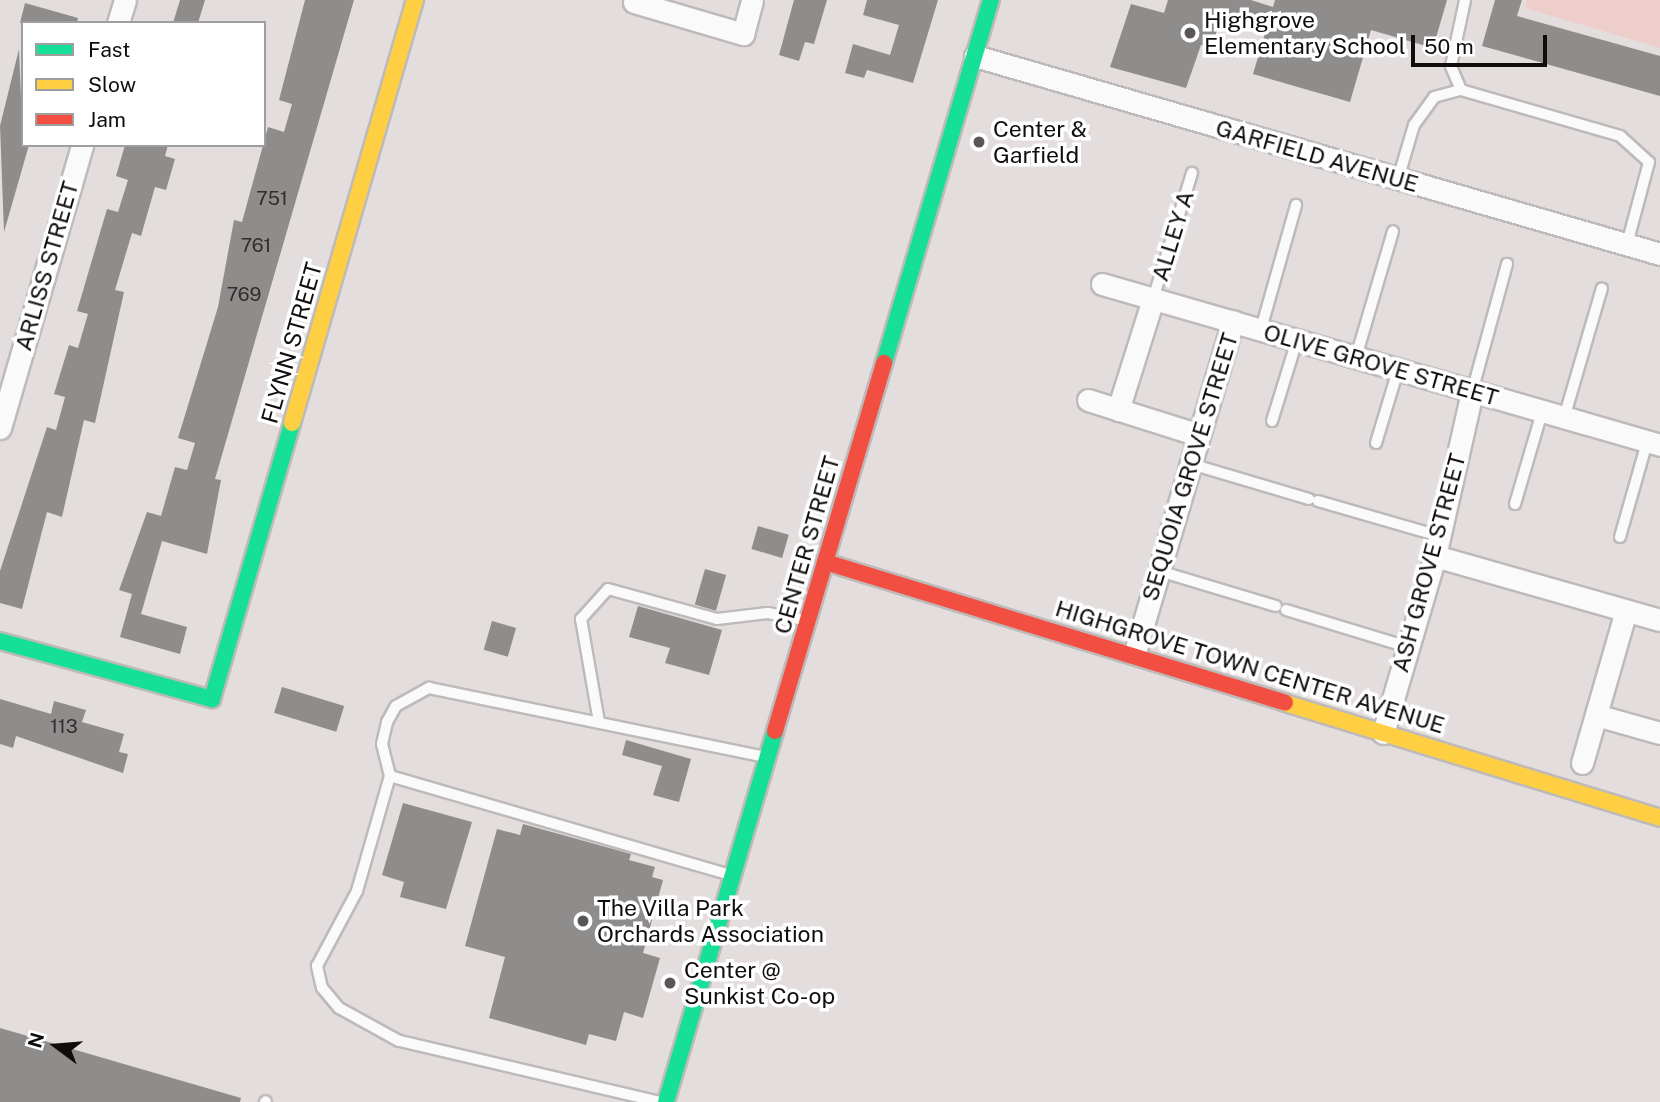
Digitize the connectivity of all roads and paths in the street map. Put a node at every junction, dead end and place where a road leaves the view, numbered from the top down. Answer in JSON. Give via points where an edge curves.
{"nodes":[{"id":1,"x":125,"y":0,"type":"edge"},
{"id":2,"x":415,"y":0,"type":"edge"},
{"id":3,"x":752,"y":0,"type":"edge"},
{"id":4,"x":991,"y":0,"type":"edge"},
{"id":5,"x":1465,"y":0,"type":"edge"},
{"id":6,"x":634,"y":2,"type":"dead end"},
{"id":7,"x":119,"y":21,"type":"edge"},
{"id":8,"x":975,"y":56,"type":"junction"},
{"id":9,"x":1461,"y":90,"type":"junction"},
{"id":10,"x":81,"y":147,"type":"edge"},
{"id":11,"x":1192,"y":173,"type":"dead end"},
{"id":12,"x":1398,"y":179,"type":"junction"},
{"id":13,"x":1296,"y":205,"type":"dead end"},
{"id":14,"x":1393,"y":231,"type":"dead end"},
{"id":15,"x":1626,"y":244,"type":"junction"},
{"id":16,"x":1660,"y":254,"type":"edge"},
{"id":17,"x":1507,"y":264,"type":"dead end"},
{"id":18,"x":1102,"y":284,"type":"dead end"},
{"id":19,"x":1602,"y":288,"type":"dead end"},
{"id":20,"x":1153,"y":299,"type":"junction"},
{"id":21,"x":1233,"y":321,"type":"junction"},
{"id":22,"x":1261,"y":329,"type":"junction"},
{"id":23,"x":1297,"y":340,"type":"junction"},
{"id":24,"x":1356,"y":357,"type":"junction"},
{"id":25,"x":1398,"y":370,"type":"junction"},
{"id":26,"x":1472,"y":392,"type":"junction"},
{"id":27,"x":1088,"y":400,"type":"dead end"},
{"id":28,"x":1118,"y":410,"type":"junction"},
{"id":29,"x":1542,"y":412,"type":"junction"},
{"id":30,"x":1564,"y":418,"type":"junction"},
{"id":31,"x":1272,"y":421,"type":"dead end"},
{"id":32,"x":0,"y":428,"type":"edge"},
{"id":33,"x":1199,"y":435,"type":"junction"},
{"id":34,"x":1376,"y":443,"type":"dead end"},
{"id":35,"x":1653,"y":443,"type":"edge"},
{"id":36,"x":1191,"y":464,"type":"junction"},
{"id":37,"x":1515,"y":504,"type":"dead end"},
{"id":38,"x":1619,"y":537,"type":"dead end"},
{"id":39,"x":1437,"y":546,"type":"junction"},
{"id":40,"x":825,"y":562,"type":"junction"},
{"id":41,"x":1159,"y":571,"type":"junction"},
{"id":42,"x":1626,"y":611,"type":"junction"},
{"id":43,"x":1660,"y":620,"type":"edge"},
{"id":44,"x":808,"y":621,"type":"junction"},
{"id":45,"x":0,"y":641,"type":"edge"},
{"id":46,"x":1408,"y":647,"type":"junction"},
{"id":47,"x":1135,"y":652,"type":"junction"},
{"id":48,"x":1596,"y":715,"type":"junction"},
{"id":49,"x":599,"y":722,"type":"junction"},
{"id":50,"x":1383,"y":733,"type":"junction"},
{"id":51,"x":1660,"y":733,"type":"edge"},
{"id":52,"x":768,"y":758,"type":"junction"},
{"id":53,"x":1582,"y":763,"type":"dead end"},
{"id":54,"x":390,"y":776,"type":"junction"},
{"id":55,"x":1660,"y":818,"type":"edge"},
{"id":56,"x":733,"y":876,"type":"junction"},
{"id":57,"x":660,"y":1102,"type":"edge"},
{"id":58,"x":666,"y":1102,"type":"edge"}],
"edges":[{"from":1,"to":7,"type":"street"},
{"from":2,"to":45,"type":"street","name":"FLYNN STREET","via":[[212,699]]},
{"from":3,"to":6,"type":"street","via":[[743,34]]},
{"from":4,"to":8,"type":"street","name":"CENTER STREET"},
{"from":5,"to":9,"type":"lane","via":[[1451,66]]},
{"from":8,"to":12,"type":"street","name":"GARFIELD AVENUE"},
{"from":8,"to":40,"type":"street","name":"CENTER STREET"},
{"from":9,"to":12,"type":"lane","via":[[1434,97],[1414,125]]},
{"from":9,"to":15,"type":"lane","via":[[1620,136],[1649,162]]},
{"from":10,"to":32,"type":"street","name":"ARLISS STREET"},
{"from":11,"to":20,"type":"lane","name":"ALLEY A"},
{"from":12,"to":15,"type":"street","name":"GARFIELD AVENUE"},
{"from":13,"to":22,"type":"lane"},
{"from":14,"to":24,"type":"lane"},
{"from":15,"to":16,"type":"street","name":"GARFIELD AVENUE"},
{"from":17,"to":26,"type":"lane"},
{"from":18,"to":20,"type":"street","name":"OLIVE GROVE STREET"},
{"from":19,"to":30,"type":"lane"},
{"from":20,"to":21,"type":"street","name":"OLIVE GROVE STREET"},
{"from":20,"to":28,"type":"street"},
{"from":21,"to":22,"type":"street","name":"OLIVE GROVE STREET"},
{"from":21,"to":33,"type":"street","name":"SEQUOIA GROVE STREET"},
{"from":22,"to":23,"type":"street","name":"OLIVE GROVE STREET"},
{"from":23,"to":24,"type":"street","name":"OLIVE GROVE STREET"},
{"from":23,"to":31,"type":"lane"},
{"from":24,"to":25,"type":"street","name":"OLIVE GROVE STREET"},
{"from":25,"to":26,"type":"street","name":"OLIVE GROVE STREET"},
{"from":25,"to":34,"type":"lane"},
{"from":26,"to":29,"type":"street","name":"OLIVE GROVE STREET"},
{"from":26,"to":39,"type":"street","name":"ASH GROVE STREET"},
{"from":27,"to":28,"type":"street"},
{"from":28,"to":33,"type":"street"},
{"from":29,"to":30,"type":"street","name":"OLIVE GROVE STREET"},
{"from":29,"to":37,"type":"lane"},
{"from":30,"to":35,"type":"street","name":"OLIVE GROVE STREET"},
{"from":33,"to":36,"type":"street","name":"SEQUOIA GROVE STREET"},
{"from":35,"to":38,"type":"lane"},
{"from":36,"to":39,"type":"lane","via":[[1313,500]]},
{"from":36,"to":41,"type":"street","name":"SEQUOIA GROVE STREET"},
{"from":39,"to":42,"type":"street"},
{"from":39,"to":46,"type":"street","name":"ASH GROVE STREET"},
{"from":40,"to":44,"type":"street","name":"CENTER STREET"},
{"from":40,"to":47,"type":"street","name":"HIGHGROVE TOWN CENTER AVENUE"},
{"from":41,"to":46,"type":"lane"},
{"from":41,"to":47,"type":"street","name":"SEQUOIA GROVE STREET"},
{"from":42,"to":43,"type":"street"},
{"from":42,"to":48,"type":"street"},
{"from":44,"to":49,"type":"lane","via":[[768,613],[717,619],[608,589],[581,619]]},
{"from":44,"to":52,"type":"street","name":"CENTER STREET"},
{"from":46,"to":50,"type":"street","name":"ASH GROVE STREET"},
{"from":47,"to":50,"type":"street","name":"HIGHGROVE TOWN CENTER AVENUE"},
{"from":48,"to":51,"type":"street"},
{"from":48,"to":53,"type":"street"},
{"from":49,"to":52,"type":"lane"},
{"from":49,"to":54,"type":"lane","via":[[429,688],[396,706],[387,722],[382,744]]},
{"from":50,"to":55,"type":"street","name":"HIGHGROVE TOWN CENTER AVENUE"},
{"from":52,"to":56,"type":"street","name":"CENTER STREET"},
{"from":54,"to":56,"type":"lane"},
{"from":54,"to":57,"type":"lane","via":[[357,891],[317,966],[322,988],[339,1008],[399,1041]]},
{"from":56,"to":58,"type":"street","name":"CENTER STREET"}]}
